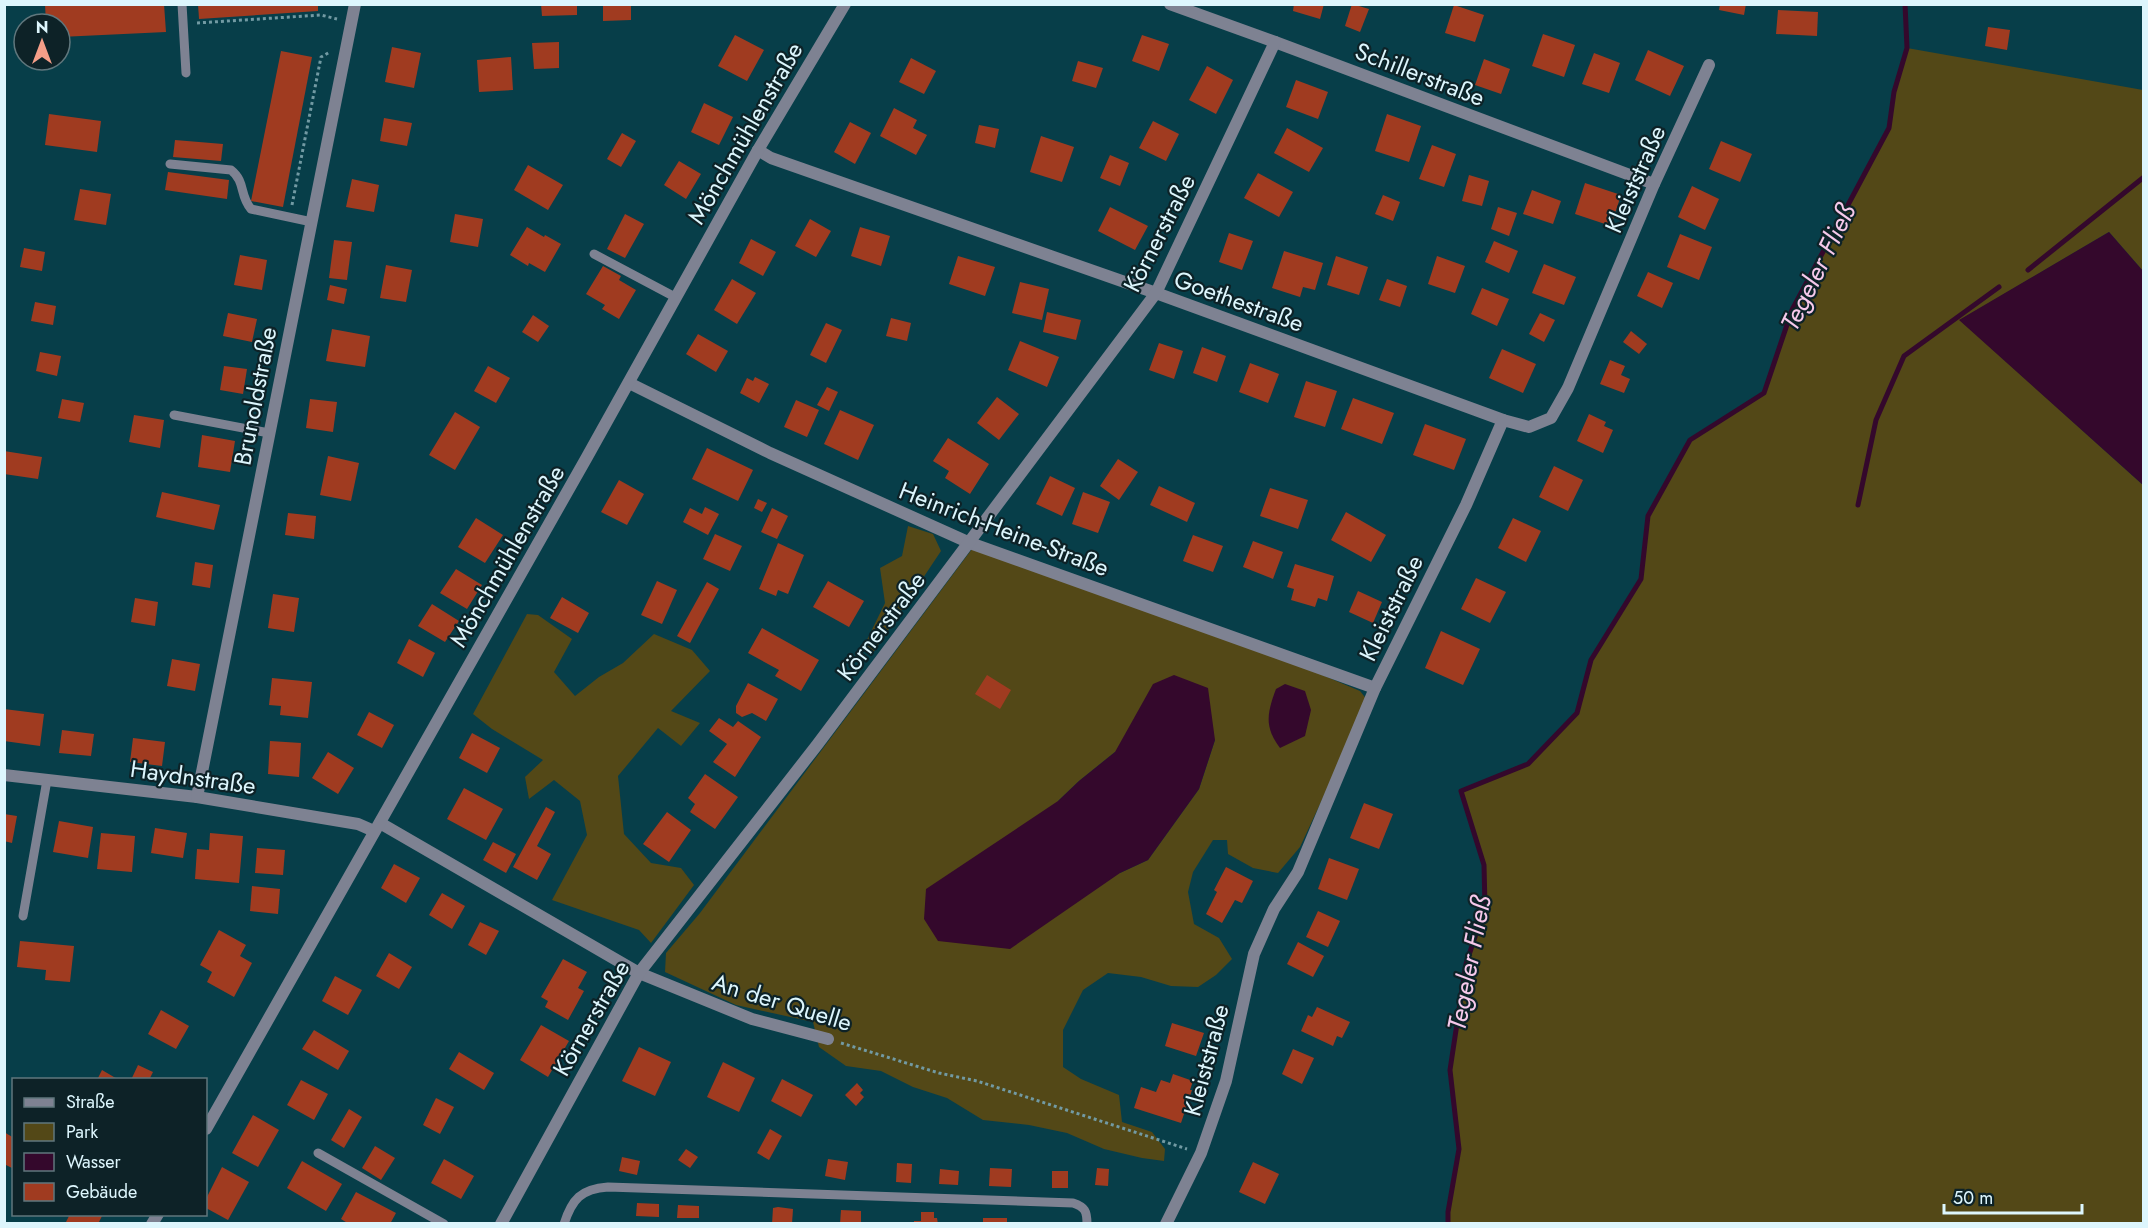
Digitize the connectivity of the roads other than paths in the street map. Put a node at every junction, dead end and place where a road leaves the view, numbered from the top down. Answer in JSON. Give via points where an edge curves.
{"nodes":[{"id":1,"x":182,"y":4,"type":"edge"},
{"id":2,"x":355,"y":4,"type":"edge"},
{"id":3,"x":845,"y":4,"type":"edge"},
{"id":4,"x":1170,"y":4,"type":"edge"},
{"id":5,"x":1275,"y":42,"type":"junction"},
{"id":6,"x":1709,"y":65,"type":"dead end"},
{"id":7,"x":186,"y":72,"type":"dead end"},
{"id":8,"x":758,"y":150,"type":"junction"},
{"id":9,"x":170,"y":164,"type":"dead end"},
{"id":10,"x":1654,"y":184,"type":"junction"},
{"id":11,"x":312,"y":222,"type":"junction"},
{"id":12,"x":594,"y":254,"type":"dead end"},
{"id":13,"x":1156,"y":293,"type":"junction"},
{"id":14,"x":675,"y":297,"type":"junction"},
{"id":15,"x":629,"y":383,"type":"junction"},
{"id":16,"x":174,"y":415,"type":"dead end"},
{"id":17,"x":1503,"y":420,"type":"junction"},
{"id":18,"x":269,"y":433,"type":"junction"},
{"id":19,"x":970,"y":543,"type":"junction"},
{"id":20,"x":1375,"y":688,"type":"junction"},
{"id":21,"x":4,"y":775,"type":"edge"},
{"id":22,"x":47,"y":780,"type":"junction"},
{"id":23,"x":197,"y":796,"type":"junction"},
{"id":24,"x":377,"y":827,"type":"junction"},
{"id":25,"x":23,"y":916,"type":"dead end"},
{"id":26,"x":639,"y":973,"type":"junction"},
{"id":27,"x":828,"y":1039,"type":"road end"},
{"id":28,"x":207,"y":1127,"type":"edge"},
{"id":29,"x":318,"y":1153,"type":"dead end"},
{"id":30,"x":444,"y":1224,"type":"edge"},
{"id":31,"x":501,"y":1224,"type":"edge"},
{"id":32,"x":564,"y":1224,"type":"edge"},
{"id":33,"x":1087,"y":1224,"type":"edge"},
{"id":34,"x":1166,"y":1224,"type":"edge"}],
"edges":[{"from":1,"to":7,"type":"lane"},
{"from":2,"to":11,"type":"street","name":"Brunoldstraße"},
{"from":3,"to":8,"type":"street","name":"Mönchmühlenstraße"},
{"from":4,"to":5,"type":"street","name":"Schillerstraße"},
{"from":5,"to":10,"type":"street","name":"Schillerstraße"},
{"from":5,"to":13,"type":"street","name":"Körnerstraße"},
{"from":6,"to":10,"type":"street","name":"Kleiststraße"},
{"from":8,"to":13,"type":"street","name":"Goethestraße","via":[[771,158]]},
{"from":8,"to":14,"type":"street","name":"Mönchmühlenstraße"},
{"from":9,"to":11,"type":"lane","via":[[231,170],[239,176],[250,208]]},
{"from":10,"to":17,"type":"street","name":"Kleiststraße","via":[[1568,388],[1551,418],[1529,427]]},
{"from":11,"to":18,"type":"street","name":"Brunoldstraße"},
{"from":12,"to":14,"type":"lane"},
{"from":13,"to":17,"type":"street","name":"Goethestraße"},
{"from":13,"to":19,"type":"street","name":"Körnerstraße"},
{"from":14,"to":15,"type":"street","name":"Mönchmühlenstraße"},
{"from":15,"to":19,"type":"street","name":"Heinrich-Heine-Straße","via":[[771,453]]},
{"from":15,"to":24,"type":"street","name":"Mönchmühlenstraße"},
{"from":16,"to":18,"type":"lane"},
{"from":17,"to":20,"type":"street","name":"Kleiststraße","via":[[1466,505]]},
{"from":18,"to":23,"type":"street","name":"Brunoldstraße"},
{"from":19,"to":20,"type":"street","name":"Heinrich-Heine-Straße"},
{"from":19,"to":26,"type":"street","name":"Körnerstraße"},
{"from":20,"to":34,"type":"street","name":"Kleiststraße","via":[[1298,872],[1274,909],[1254,954],[1226,1081],[1201,1153]]},
{"from":21,"to":22,"type":"street","name":"Haydnstraße"},
{"from":22,"to":23,"type":"street","name":"Haydnstraße"},
{"from":22,"to":25,"type":"lane"},
{"from":23,"to":24,"type":"street","name":"Haydnstraße"},
{"from":24,"to":26,"type":"street","name":"An der Quelle"},
{"from":24,"to":28,"type":"street","name":"Mönchmühlenstraße"},
{"from":26,"to":27,"type":"street","name":"An der Quelle","via":[[752,1019]]},
{"from":26,"to":31,"type":"street","name":"Körnerstraße"},
{"from":29,"to":30,"type":"lane"},
{"from":32,"to":33,"type":"lane","via":[[584,1191],[608,1187],[1073,1203],[1086,1211]]}]}
